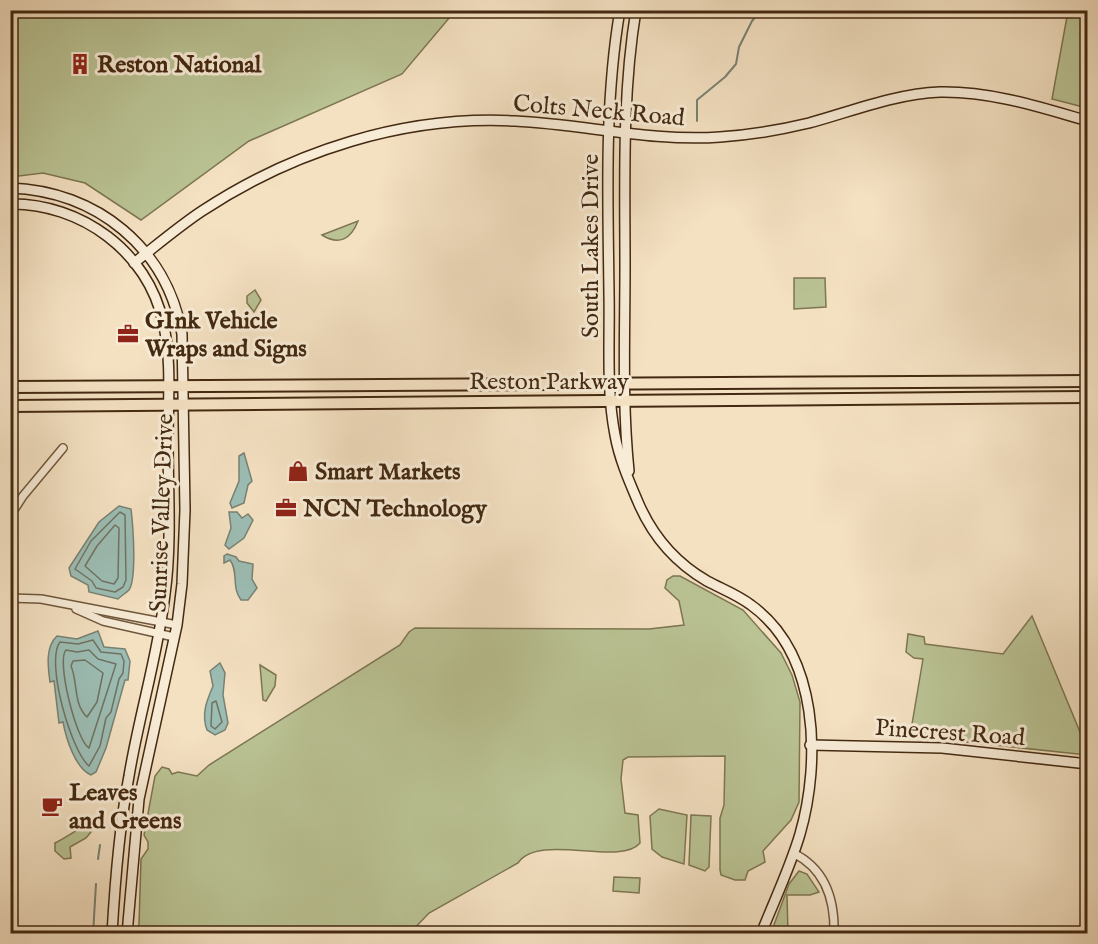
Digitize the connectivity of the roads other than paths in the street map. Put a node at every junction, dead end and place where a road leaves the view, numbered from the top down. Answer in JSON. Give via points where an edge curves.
{"nodes":[{"id":1,"x":620,"y":10,"type":"edge"},
{"id":2,"x":636,"y":10,"type":"edge"},
{"id":3,"x":1088,"y":121,"type":"edge"},
{"id":4,"x":609,"y":131,"type":"junction"},
{"id":5,"x":625,"y":132,"type":"junction"},
{"id":6,"x":10,"y":188,"type":"edge"},
{"id":7,"x":10,"y":204,"type":"edge"},
{"id":8,"x":147,"y":253,"type":"junction"},
{"id":9,"x":135,"y":263,"type":"junction"},
{"id":10,"x":1088,"y":381,"type":"edge"},
{"id":11,"x":610,"y":383,"type":"junction"},
{"id":12,"x":625,"y":383,"type":"junction"},
{"id":13,"x":169,"y":385,"type":"junction"},
{"id":14,"x":185,"y":385,"type":"junction"},
{"id":15,"x":10,"y":387,"type":"edge"},
{"id":16,"x":1088,"y":397,"type":"edge"},
{"id":17,"x":611,"y":401,"type":"junction"},
{"id":18,"x":626,"y":401,"type":"junction"},
{"id":19,"x":168,"y":405,"type":"junction"},
{"id":20,"x":184,"y":405,"type":"junction"},
{"id":21,"x":10,"y":406,"type":"edge"},
{"id":22,"x":63,"y":448,"type":"dead end"},
{"id":23,"x":630,"y":479,"type":"junction"},
{"id":24,"x":10,"y":516,"type":"edge"},
{"id":25,"x":10,"y":598,"type":"edge"},
{"id":26,"x":74,"y":608,"type":"junction"},
{"id":27,"x":161,"y":621,"type":"junction"},
{"id":28,"x":177,"y":625,"type":"junction"},
{"id":29,"x":159,"y":634,"type":"junction"},
{"id":30,"x":174,"y":637,"type":"junction"},
{"id":31,"x":810,"y":745,"type":"junction"},
{"id":32,"x":1088,"y":765,"type":"edge"},
{"id":33,"x":793,"y":854,"type":"junction"},
{"id":34,"x":112,"y":933,"type":"edge"},
{"id":35,"x":127,"y":933,"type":"edge"},
{"id":36,"x":761,"y":933,"type":"edge"},
{"id":37,"x":834,"y":933,"type":"edge"}],
"edges":[{"from":1,"to":4,"type":"main road","name":"South Lakes Drive"},
{"from":2,"to":5,"type":"main road","name":"South Lakes Drive"},
{"from":3,"to":5,"type":"main road","name":"Colts Neck Road","via":[[1005,98],[940,92],[894,98],[807,123],[754,133],[694,138]]},
{"from":4,"to":5,"type":"main road","name":"Colts Neck Road"},
{"from":4,"to":8,"type":"main road","name":"Colts Neck Road","via":[[492,120],[419,127],[354,141],[300,159],[237,190],[195,215]]},
{"from":4,"to":11,"type":"main road","name":"South Lakes Drive"},
{"from":5,"to":12,"type":"main road","name":"South Lakes Drive"},
{"from":6,"to":8,"type":"main road","name":"Sunrise Valley Drive","via":[[43,191],[84,204],[119,225]]},
{"from":7,"to":9,"type":"main road","name":"Sunrise Valley Drive","via":[[51,209],[83,220],[112,240]]},
{"from":8,"to":9,"type":"main road","name":"Colts Neck Road"},
{"from":8,"to":14,"type":"main road","name":"Sunrise Valley Drive","via":[[167,286],[179,318]]},
{"from":9,"to":13,"type":"main road","name":"Sunrise Valley Drive","via":[[161,313]]},
{"from":10,"to":12,"type":"main road","name":"Reston Parkway"},
{"from":11,"to":12,"type":"main road","name":"Reston Parkway"},
{"from":11,"to":14,"type":"main road","name":"Reston Parkway"},
{"from":11,"to":17,"type":"main road","name":"South Lakes Drive"},
{"from":12,"to":18,"type":"main road","name":"South Lakes Drive"},
{"from":13,"to":14,"type":"main road","name":"Reston Parkway"},
{"from":13,"to":15,"type":"main road","name":"Reston Parkway"},
{"from":13,"to":19,"type":"main road","name":"Sunrise Valley Drive"},
{"from":14,"to":20,"type":"main road","name":"Sunrise Valley Drive"},
{"from":16,"to":18,"type":"main road","name":"Reston Parkway"},
{"from":17,"to":18,"type":"main road","name":"Reston Parkway"},
{"from":17,"to":20,"type":"main road","name":"Reston Parkway"},
{"from":17,"to":23,"type":"main road","name":"South Lakes Drive","via":[[616,443]]},
{"from":18,"to":23,"type":"main road","name":"South Lakes Drive"},
{"from":19,"to":20,"type":"main road","name":"Reston Parkway"},
{"from":19,"to":21,"type":"main road","name":"Reston Parkway"},
{"from":19,"to":27,"type":"main road","name":"Sunrise Valley Drive","via":[[169,552]]},
{"from":20,"to":28,"type":"main road","name":"Sunrise Valley Drive","via":[[185,540]]},
{"from":22,"to":24,"type":"street"},
{"from":23,"to":31,"type":"main road","name":"South Lakes Drive","via":[[644,515],[675,557],[755,608],[785,641],[805,686]]},
{"from":25,"to":26,"type":"street","via":[[41,599]]},
{"from":26,"to":27,"type":"street"},
{"from":26,"to":29,"type":"street","via":[[93,618]]},
{"from":27,"to":28,"type":"street"},
{"from":27,"to":29,"type":"main road","name":"Sunrise Valley Drive"},
{"from":28,"to":30,"type":"main road","name":"Sunrise Valley Drive"},
{"from":29,"to":30,"type":"street"},
{"from":29,"to":34,"type":"main road","name":"Sunrise Valley Drive","via":[[126,791]]},
{"from":30,"to":35,"type":"main road","name":"Sunrise Valley Drive","via":[[140,799]]},
{"from":31,"to":32,"type":"main road","name":"Pinecrest Road","via":[[942,748]]},
{"from":31,"to":33,"type":"main road","name":"South Lakes Drive","via":[[806,806]]},
{"from":33,"to":36,"type":"main road","name":"South Lakes Drive"},
{"from":33,"to":37,"type":"street","via":[[813,867],[828,890],[834,910]]}]}
